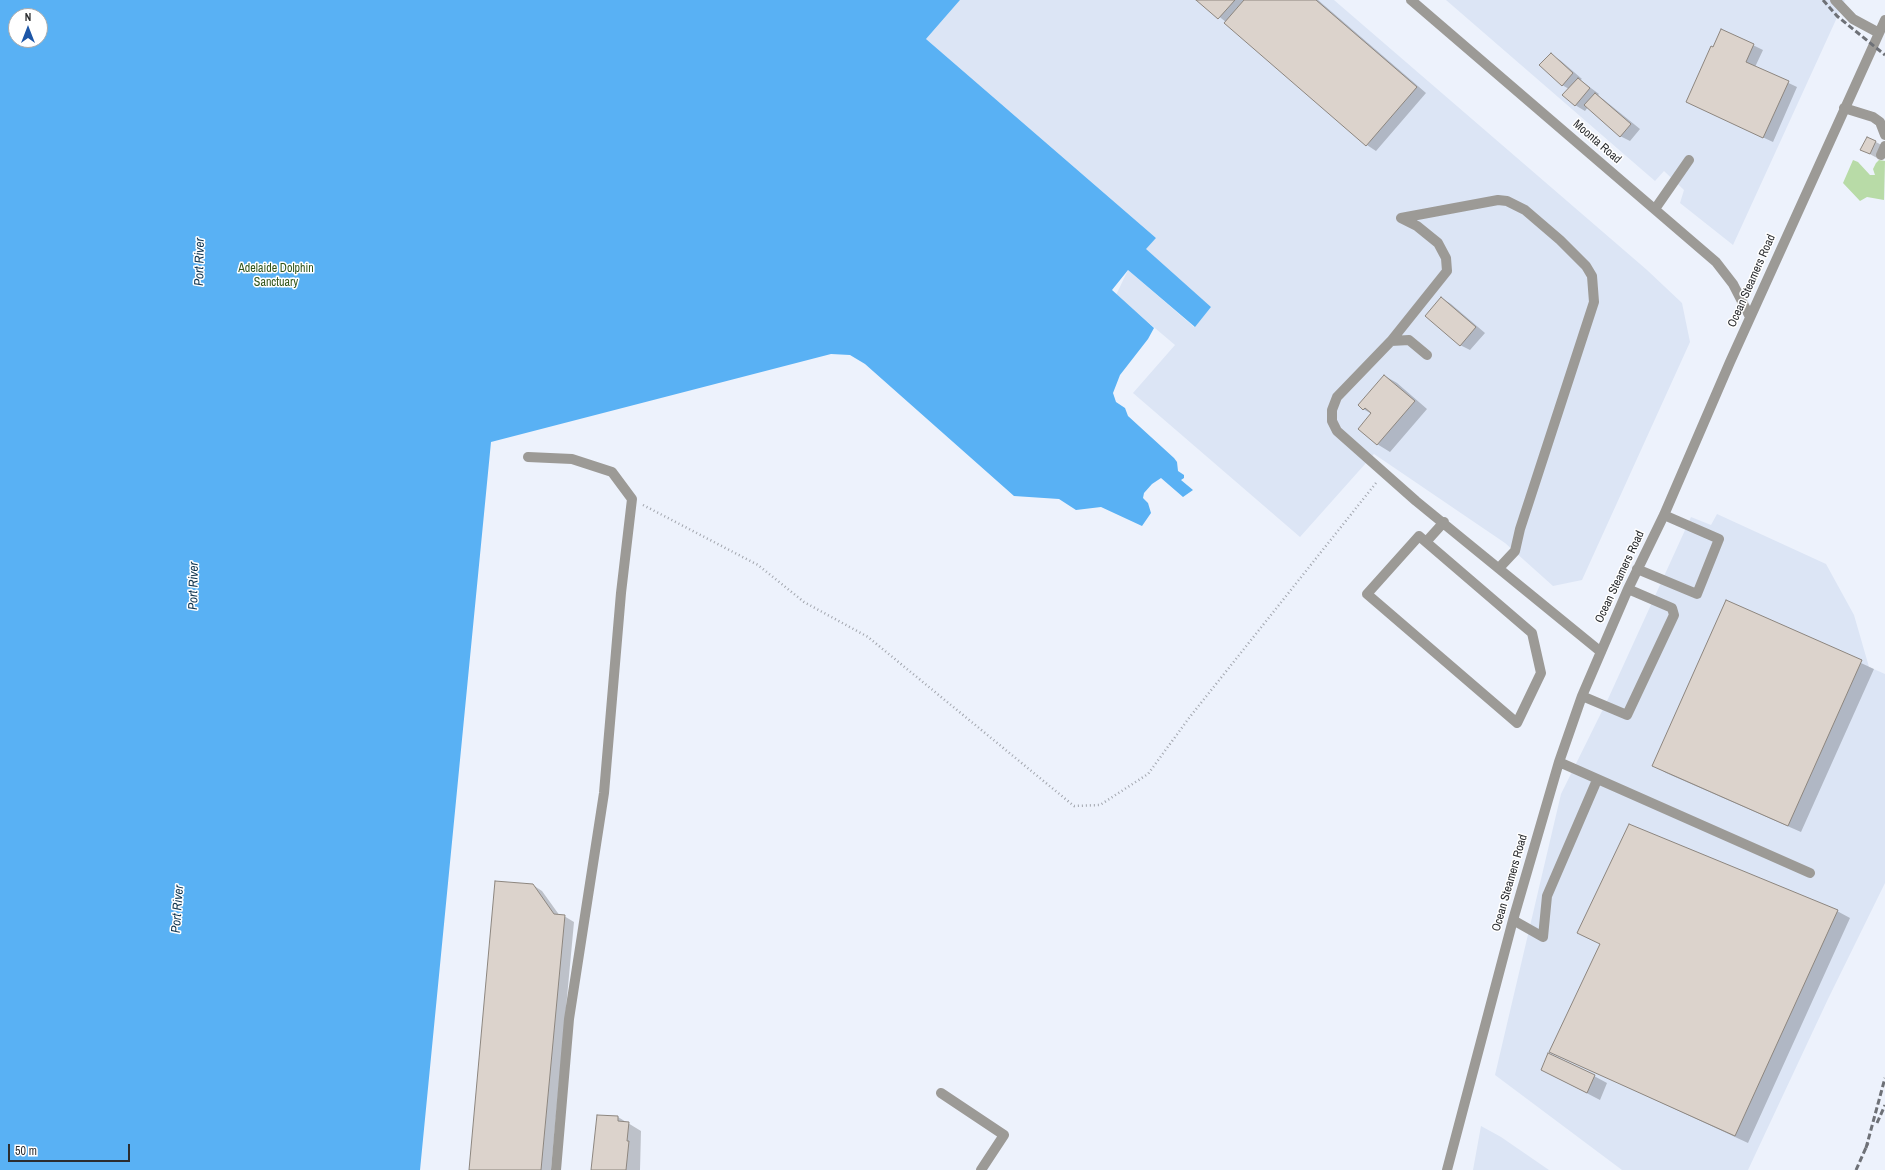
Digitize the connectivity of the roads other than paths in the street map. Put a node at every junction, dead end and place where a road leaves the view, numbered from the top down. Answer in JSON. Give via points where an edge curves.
{"nodes":[{"id":1,"x":1411,"y":0,"type":"edge"},
{"id":2,"x":1835,"y":0,"type":"edge"},
{"id":3,"x":1885,"y":20,"type":"edge"},
{"id":4,"x":1879,"y":33,"type":"junction"},
{"id":5,"x":1844,"y":108,"type":"junction"},
{"id":6,"x":1885,"y":135,"type":"edge"},
{"id":7,"x":1689,"y":160,"type":"dead end"},
{"id":8,"x":1655,"y":209,"type":"junction"},
{"id":9,"x":1750,"y":317,"type":"junction"},
{"id":10,"x":1391,"y":341,"type":"junction"},
{"id":11,"x":1427,"y":356,"type":"dead end"},
{"id":12,"x":528,"y":457,"type":"dead end"},
{"id":13,"x":1664,"y":515,"type":"junction"},
{"id":14,"x":1444,"y":522,"type":"junction"},
{"id":15,"x":1426,"y":542,"type":"junction"},
{"id":16,"x":1499,"y":568,"type":"junction"},
{"id":17,"x":1638,"y":569,"type":"junction"},
{"id":18,"x":1628,"y":589,"type":"junction"},
{"id":19,"x":1601,"y":652,"type":"junction"},
{"id":20,"x":1582,"y":696,"type":"junction"},
{"id":21,"x":1559,"y":762,"type":"junction"},
{"id":22,"x":1597,"y":780,"type":"junction"},
{"id":23,"x":1810,"y":873,"type":"dead end"},
{"id":24,"x":1513,"y":920,"type":"junction"},
{"id":25,"x":941,"y":1093,"type":"dead end"},
{"id":26,"x":556,"y":1170,"type":"edge"},
{"id":27,"x":981,"y":1170,"type":"edge"},
{"id":28,"x":1447,"y":1170,"type":"edge"}],
"edges":[{"from":1,"to":8,"type":"street","name":"Moonta Road"},
{"from":2,"to":4,"type":"street","via":[[1854,19]]},
{"from":3,"to":4,"type":"street","name":"Ocean Steamers Road"},
{"from":4,"to":5,"type":"street","name":"Ocean Steamers Road"},
{"from":5,"to":6,"type":"street","via":[[1873,117],[1880,122]]},
{"from":5,"to":9,"type":"street","name":"Ocean Steamers Road"},
{"from":7,"to":8,"type":"street"},
{"from":8,"to":9,"type":"street","name":"Moonta Road","via":[[1716,262],[1733,284]]},
{"from":9,"to":13,"type":"street","name":"Ocean Steamers Road"},
{"from":10,"to":11,"type":"street","via":[[1409,340]]},
{"from":10,"to":14,"type":"street","via":[[1337,397],[1332,410],[1332,421],[1337,431],[1384,474]]},
{"from":10,"to":16,"type":"street","via":[[1447,271],[1446,258],[1438,243],[1417,226],[1401,218],[1498,200],[1507,201],[1525,210],[1560,240],[1586,266],[1592,276],[1594,302],[1520,529],[1515,552]]},
{"from":12,"to":26,"type":"street","via":[[572,459],[612,472],[632,499],[621,593],[604,793],[569,1019]]},
{"from":13,"to":17,"type":"street","name":"Ocean Steamers Road"},
{"from":13,"to":17,"type":"street","via":[[1720,539],[1697,594]]},
{"from":14,"to":15,"type":"street"},
{"from":14,"to":16,"type":"street"},
{"from":15,"to":15,"type":"street","via":[[1419,536],[1367,594],[1517,723],[1540,673],[1532,633]]},
{"from":16,"to":19,"type":"street"},
{"from":17,"to":18,"type":"street","name":"Ocean Steamers Road"},
{"from":18,"to":19,"type":"street","name":"Ocean Steamers Road"},
{"from":18,"to":20,"type":"street","via":[[1672,608],[1674,615],[1627,715]]},
{"from":19,"to":20,"type":"street","name":"Ocean Steamers Road"},
{"from":20,"to":21,"type":"street","name":"Ocean Steamers Road"},
{"from":21,"to":22,"type":"street"},
{"from":21,"to":24,"type":"street","name":"Ocean Steamers Road"},
{"from":22,"to":23,"type":"street"},
{"from":22,"to":24,"type":"street","via":[[1547,896],[1542,937]]},
{"from":24,"to":28,"type":"street","name":"Ocean Steamers Road"},
{"from":25,"to":27,"type":"street","via":[[1004,1135]]}]}
